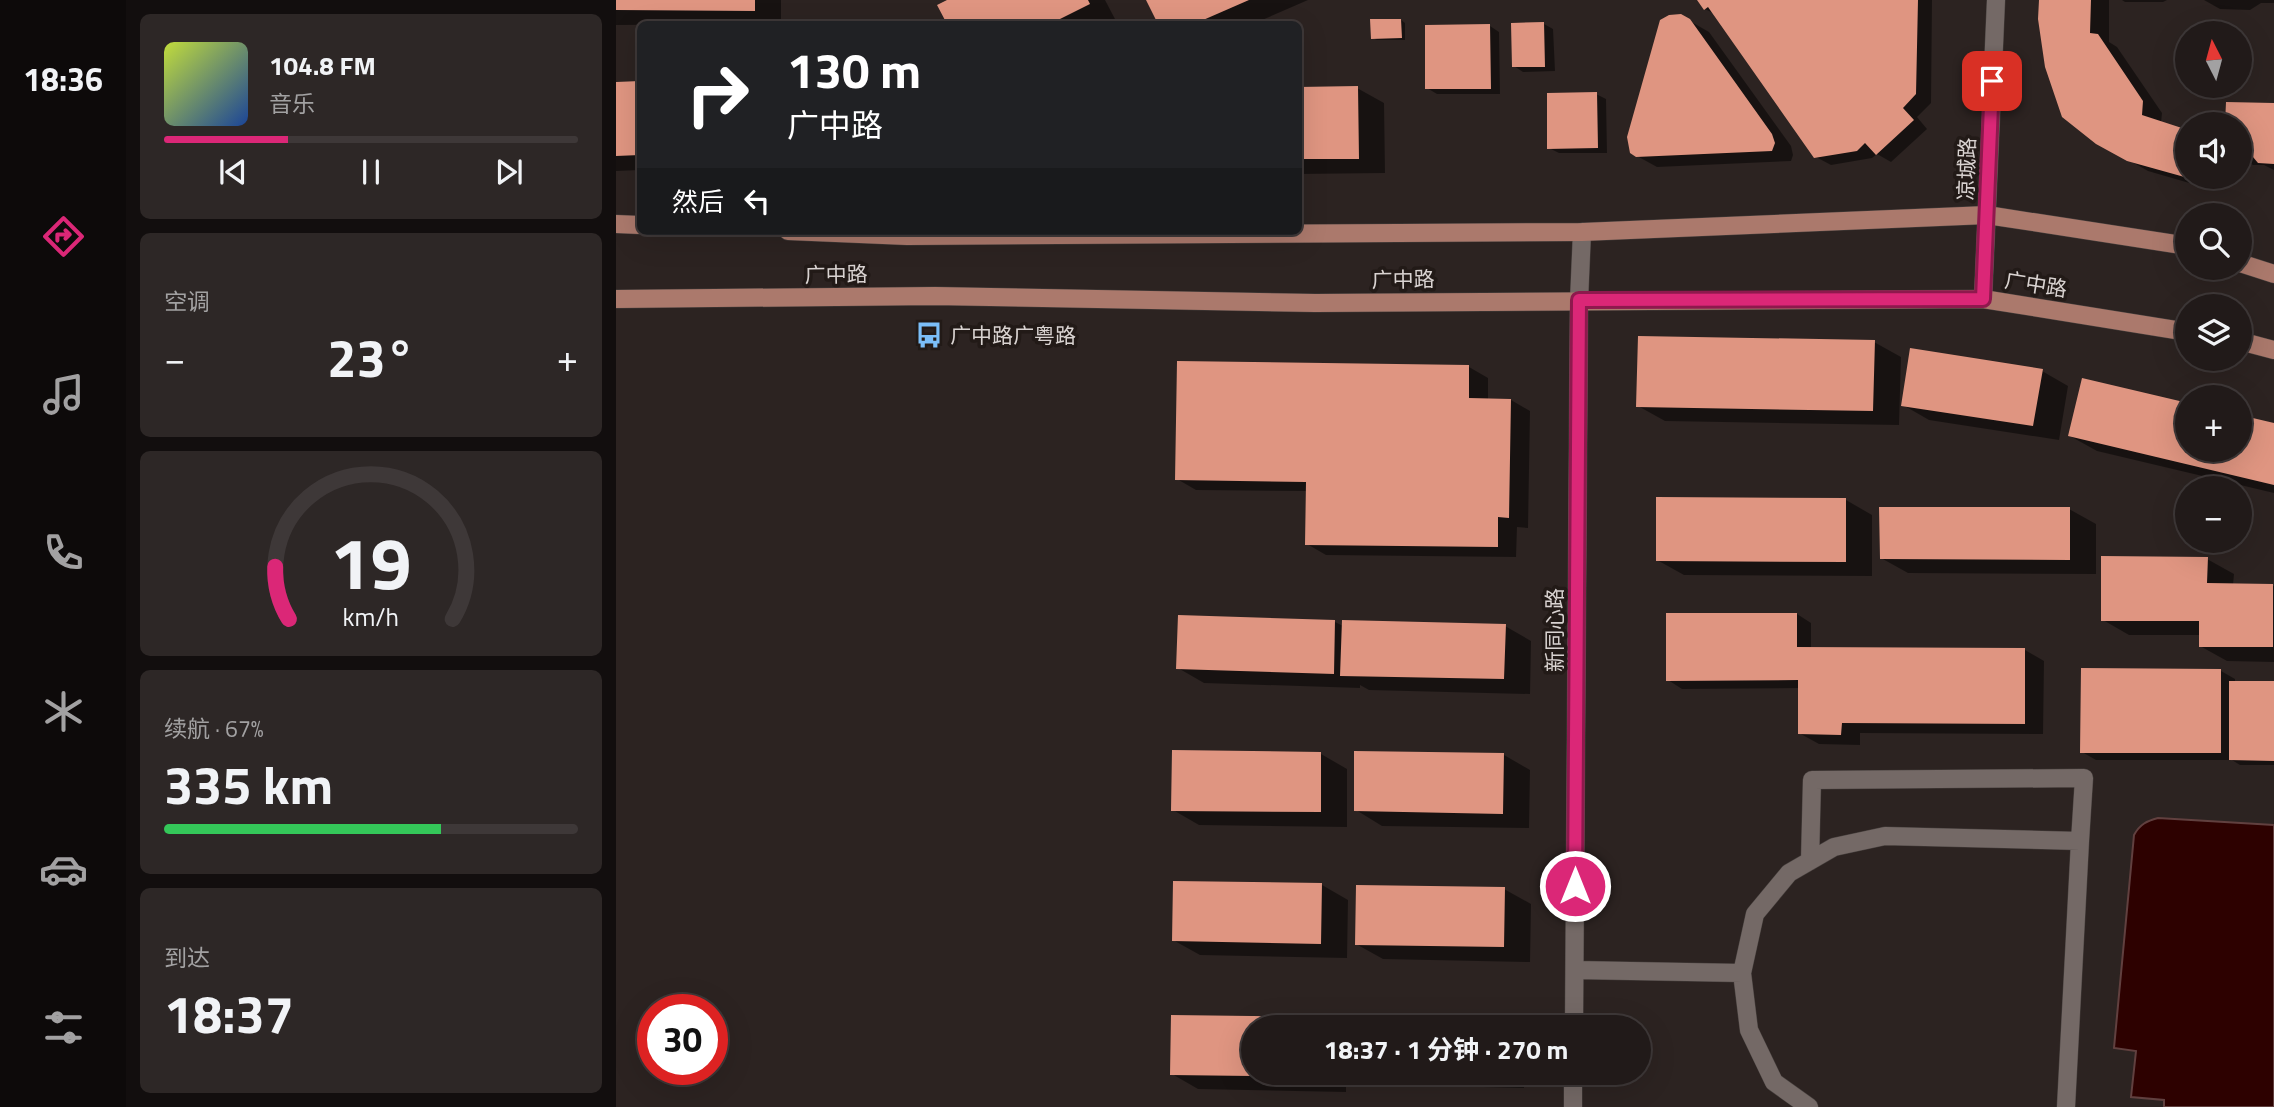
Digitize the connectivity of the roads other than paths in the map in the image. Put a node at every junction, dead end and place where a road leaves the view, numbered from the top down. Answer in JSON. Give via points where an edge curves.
{"nodes":[{"id":1,"x":1996,"y":0,"type":"edge"},
{"id":2,"x":1987,"y":215,"type":"junction"},
{"id":3,"x":616,"y":224,"type":"edge"},
{"id":4,"x":637,"y":225,"type":"edge"},
{"id":5,"x":1582,"y":232,"type":"junction"},
{"id":6,"x":1302,"y":234,"type":"edge"},
{"id":7,"x":883,"y":235,"type":"edge"},
{"id":8,"x":1076,"y":235,"type":"edge"},
{"id":9,"x":2175,"y":244,"type":"edge"},
{"id":10,"x":2252,"y":267,"type":"edge"},
{"id":11,"x":2274,"y":274,"type":"edge"},
{"id":12,"x":616,"y":299,"type":"edge"},
{"id":13,"x":1983,"y":299,"type":"junction"},
{"id":14,"x":1579,"y":300,"type":"junction"},
{"id":15,"x":2175,"y":330,"type":"edge"},
{"id":16,"x":2252,"y":345,"type":"edge"},
{"id":17,"x":2274,"y":351,"type":"edge"},
{"id":18,"x":2080,"y":841,"type":"junction"},
{"id":19,"x":1810,"y":861,"type":"junction"},
{"id":20,"x":1574,"y":970,"type":"junction"},
{"id":21,"x":1742,"y":973,"type":"junction"},
{"id":22,"x":1574,"y":1015,"type":"edge"},
{"id":23,"x":1573,"y":1085,"type":"edge"},
{"id":24,"x":1573,"y":1107,"type":"edge"},
{"id":25,"x":1809,"y":1107,"type":"edge"},
{"id":26,"x":2066,"y":1107,"type":"edge"}],
"edges":[{"from":1,"to":2,"type":"street","name":"凉城路"},
{"from":2,"to":5,"type":"main road","name":"广中路"},
{"from":2,"to":9,"type":"main road","name":"广中路"},
{"from":2,"to":13,"type":"street","name":"凉城路"},
{"from":3,"to":4,"type":"main road"},
{"from":5,"to":6,"type":"main road","name":"广中路"},
{"from":5,"to":14,"type":"street","name":"新同心路"},
{"from":7,"to":8,"type":"main road","name":"广中路"},
{"from":10,"to":11,"type":"main road"},
{"from":12,"to":14,"type":"main road","name":"广中路"},
{"from":13,"to":14,"type":"main road","name":"广中路"},
{"from":13,"to":15,"type":"main road","name":"广中路"},
{"from":14,"to":20,"type":"street","name":"新同心路"},
{"from":16,"to":17,"type":"main road"},
{"from":18,"to":19,"type":"street","via":[[1885,836],[1834,847]]},
{"from":18,"to":19,"type":"street","via":[[2084,778],[1812,780]]},
{"from":18,"to":26,"type":"street"},
{"from":19,"to":21,"type":"street","via":[[1789,873],[1755,914]]},
{"from":20,"to":21,"type":"street"},
{"from":20,"to":22,"type":"street","name":"新同心路"},
{"from":21,"to":25,"type":"street","via":[[1749,1030],[1774,1082]]},
{"from":23,"to":24,"type":"street"}]}
